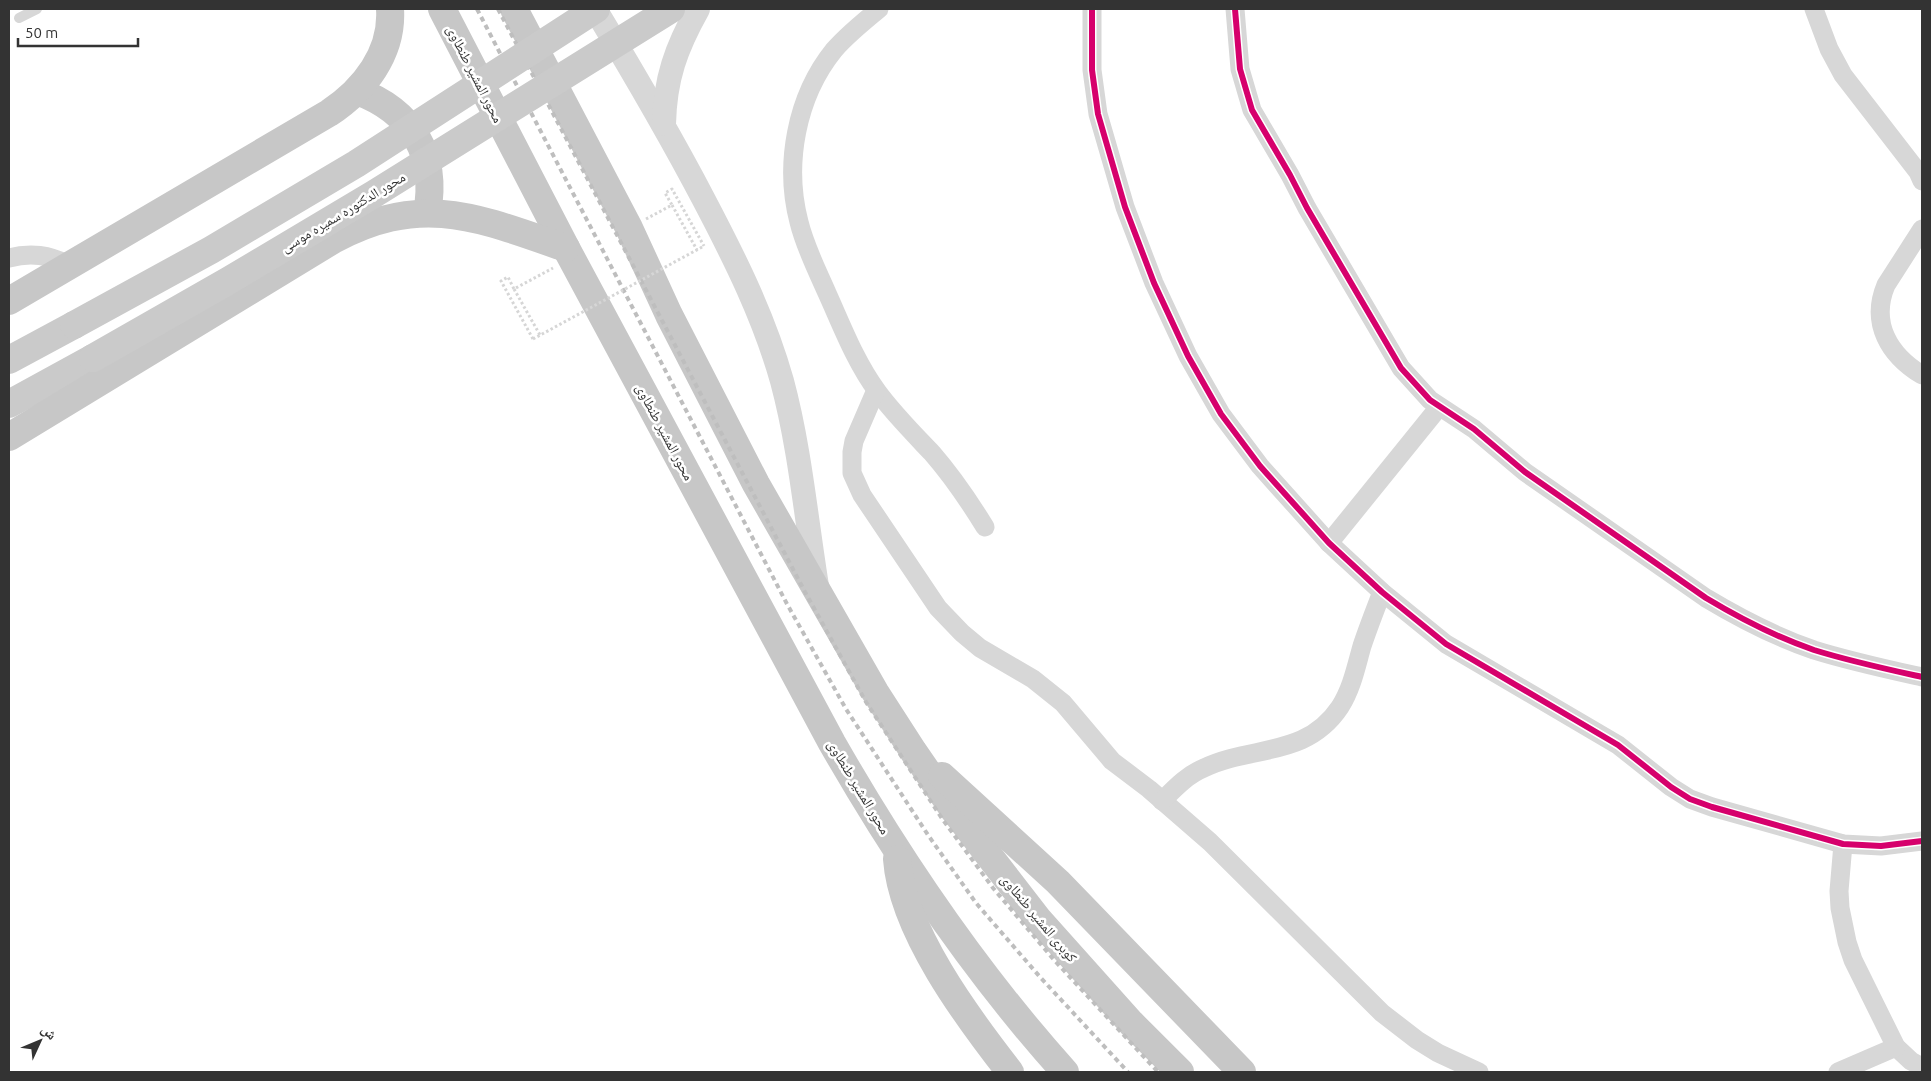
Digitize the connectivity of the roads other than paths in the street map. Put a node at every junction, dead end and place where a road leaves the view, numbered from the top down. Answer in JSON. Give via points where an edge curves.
{"nodes":[{"id":1,"x":37,"y":9,"type":"edge"},
{"id":2,"x":390,"y":9,"type":"edge"},
{"id":3,"x":442,"y":9,"type":"edge"},
{"id":4,"x":514,"y":9,"type":"edge"},
{"id":5,"x":596,"y":9,"type":"edge"},
{"id":6,"x":671,"y":9,"type":"edge"},
{"id":7,"x":698,"y":9,"type":"edge"},
{"id":8,"x":878,"y":9,"type":"edge"},
{"id":9,"x":1092,"y":9,"type":"edge"},
{"id":10,"x":1235,"y":9,"type":"edge"},
{"id":11,"x":1814,"y":9,"type":"edge"},
{"id":12,"x":19,"y":18,"type":"dead end"},
{"id":13,"x":357,"y":91,"type":"junction"},
{"id":14,"x":664,"y":124,"type":"junction"},
{"id":15,"x":1922,"y":182,"type":"edge"},
{"id":16,"x":427,"y":213,"type":"junction"},
{"id":17,"x":1922,"y":229,"type":"edge"},
{"id":18,"x":569,"y":253,"type":"junction"},
{"id":19,"x":9,"y":258,"type":"edge"},
{"id":20,"x":69,"y":265,"type":"junction"},
{"id":21,"x":9,"y":301,"type":"edge"},
{"id":22,"x":9,"y":360,"type":"edge"},
{"id":23,"x":1922,"y":375,"type":"edge"},
{"id":24,"x":876,"y":390,"type":"junction"},
{"id":25,"x":9,"y":404,"type":"edge"},
{"id":26,"x":1439,"y":407,"type":"junction"},
{"id":27,"x":9,"y":437,"type":"edge"},
{"id":28,"x":985,"y":527,"type":"dead end"},
{"id":29,"x":1329,"y":543,"type":"junction"},
{"id":30,"x":1382,"y":592,"type":"junction"},
{"id":31,"x":819,"y":596,"type":"junction"},
{"id":32,"x":1922,"y":677,"type":"edge"},
{"id":33,"x":913,"y":751,"type":"junction"},
{"id":34,"x":1162,"y":801,"type":"junction"},
{"id":35,"x":1922,"y":841,"type":"edge"},
{"id":36,"x":1843,"y":844,"type":"junction"},
{"id":37,"x":896,"y":850,"type":"junction"},
{"id":38,"x":1896,"y":1047,"type":"junction"},
{"id":39,"x":1922,"y":1067,"type":"edge"},
{"id":40,"x":1010,"y":1072,"type":"edge"},
{"id":41,"x":1066,"y":1072,"type":"edge"},
{"id":42,"x":1180,"y":1072,"type":"edge"},
{"id":43,"x":1242,"y":1072,"type":"edge"},
{"id":44,"x":1479,"y":1072,"type":"edge"},
{"id":45,"x":1838,"y":1072,"type":"edge"}],
"edges":[{"from":1,"to":12,"type":"lane"},
{"from":2,"to":13,"type":"highway","via":[[390,28],[382,54]]},
{"from":3,"to":18,"type":"highway","name":"محور المشير طنطاوى"},
{"from":4,"to":31,"type":"highway","via":[[628,228],[711,400]]},
{"from":5,"to":14,"type":"street"},
{"from":5,"to":22,"type":"main road","bridge":true,"via":[[356,164],[211,250]]},
{"from":6,"to":25,"type":"main road","name":"محور الدكتوره سميره موسى","bridge":true,"via":[[374,194],[228,281]]},
{"from":7,"to":14,"type":"street","via":[[672,62]]},
{"from":8,"to":24,"type":"street","via":[[844,40],[818,74],[803,110],[792,170],[795,204],[805,242],[852,350]]},
{"from":9,"to":29,"type":"street","via":[[1094,92],[1103,136],[1139,245],[1170,320],[1226,421]]},
{"from":10,"to":26,"type":"street","via":[[1243,83],[1261,128],[1400,368]]},
{"from":11,"to":15,"type":"street","via":[[1843,75],[1918,172]]},
{"from":13,"to":16,"type":"highway","via":[[392,108],[417,138],[429,174]]},
{"from":13,"to":20,"type":"highway","via":[[329,113]]},
{"from":14,"to":31,"type":"street","via":[[735,259],[772,350],[796,443]]},
{"from":16,"to":18,"type":"highway","via":[[476,218]]},
{"from":16,"to":27,"type":"highway","via":[[379,220],[348,232]]},
{"from":17,"to":23,"type":"street","via":[[1886,285],[1880,316],[1889,343],[1900,358]]},
{"from":18,"to":37,"type":"highway","name":"محور المشير طنطاوى","via":[[832,743]]},
{"from":19,"to":20,"type":"street","via":[[40,255]]},
{"from":20,"to":21,"type":"highway"},
{"from":24,"to":28,"type":"street","via":[[951,477]]},
{"from":24,"to":34,"type":"street","via":[[853,446],[852,474],[927,595],[949,621],[980,648],[1033,679],[1063,703],[1112,761]]},
{"from":26,"to":29,"type":"street"},
{"from":26,"to":32,"type":"street","via":[[1474,429],[1543,485],[1734,615],[1813,649]]},
{"from":29,"to":30,"type":"street"},
{"from":30,"to":34,"type":"street","via":[[1347,695],[1330,720],[1305,739],[1290,745],[1205,767],[1180,783]]},
{"from":30,"to":36,"type":"street","via":[[1446,644],[1618,745],[1690,799]]},
{"from":31,"to":33,"type":"highway"},
{"from":33,"to":42,"type":"highway","name":"كوبرى المشير طنطاوى","via":[[1038,919],[1131,1023]]},
{"from":33,"to":43,"type":"highway","via":[[1058,882]]},
{"from":34,"to":44,"type":"street","via":[[1210,842],[1382,1013],[1417,1040]]},
{"from":35,"to":36,"type":"street","via":[[1881,846]]},
{"from":36,"to":38,"type":"street","via":[[1839,891],[1847,942]]},
{"from":37,"to":40,"type":"highway","via":[[901,887],[913,923],[958,998]]},
{"from":37,"to":41,"type":"highway","via":[[968,953]]},
{"from":38,"to":39,"type":"street"},
{"from":38,"to":45,"type":"street"}]}
